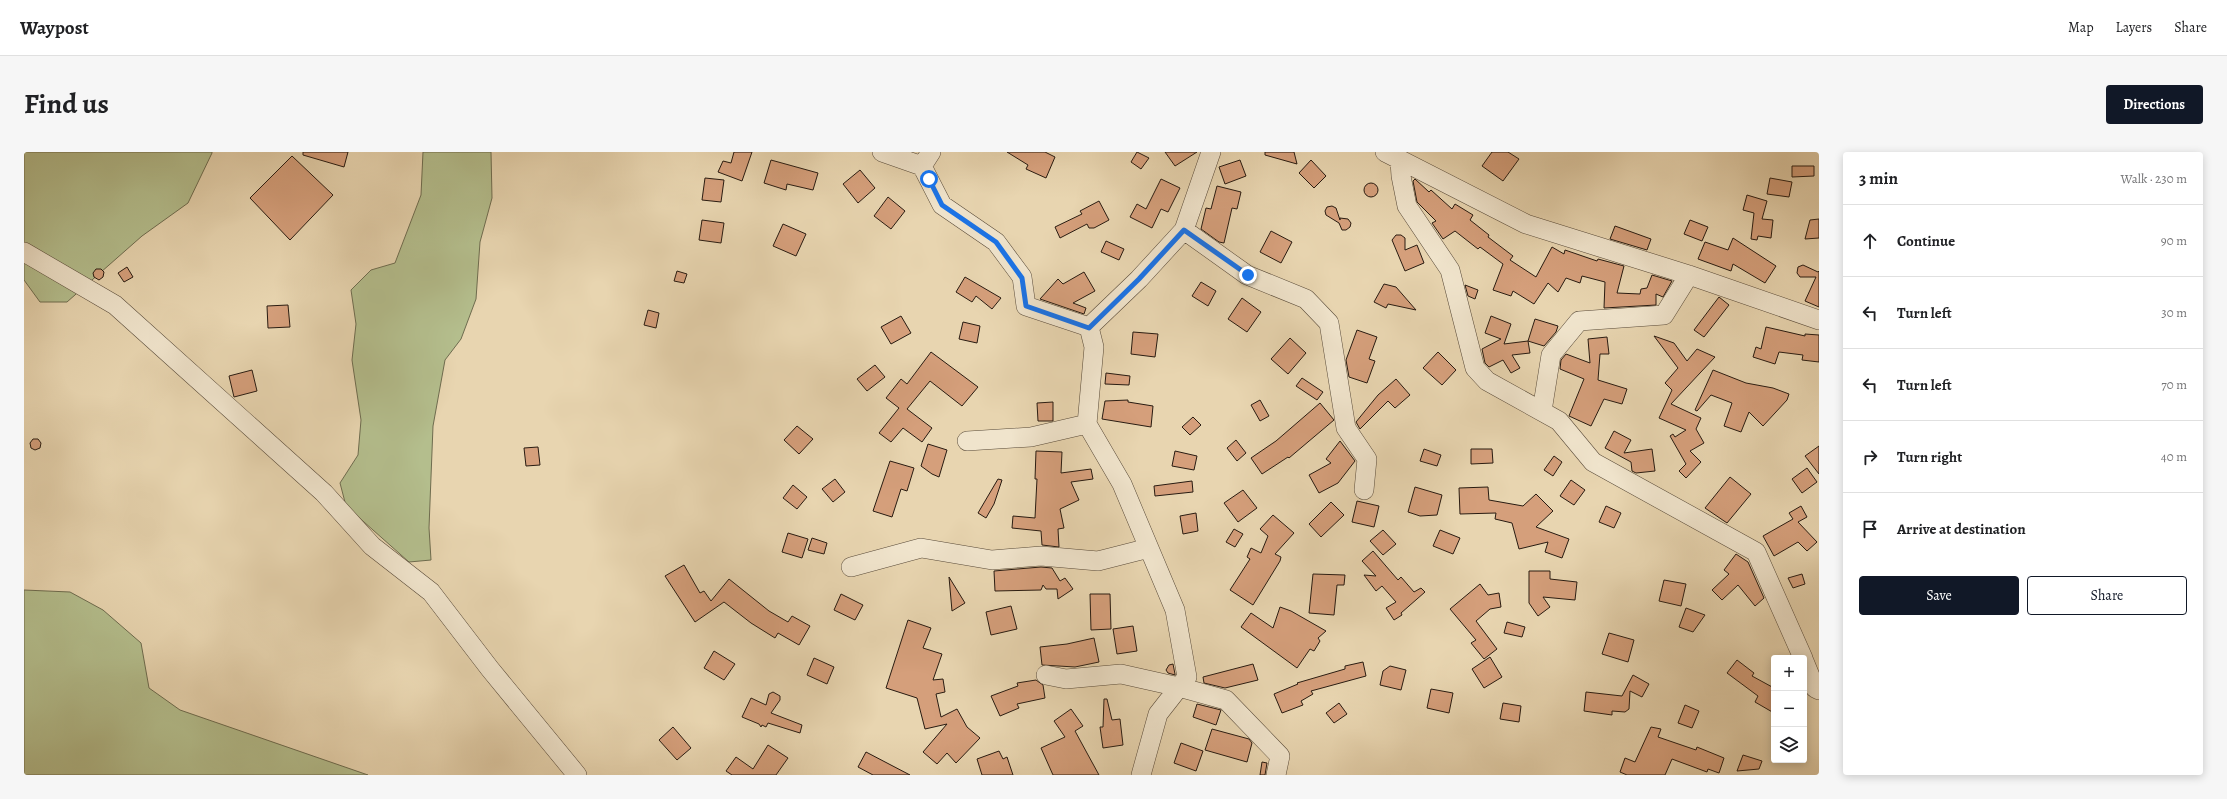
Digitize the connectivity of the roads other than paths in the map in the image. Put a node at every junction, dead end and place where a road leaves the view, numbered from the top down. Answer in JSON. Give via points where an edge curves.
{"nodes":[{"id":1,"x":882,"y":152,"type":"edge"},
{"id":2,"x":1211,"y":152,"type":"edge"},
{"id":3,"x":1393,"y":156,"type":"edge"},
{"id":4,"x":927,"y":159,"type":"edge"},
{"id":5,"x":1184,"y":230,"type":"junction"},
{"id":6,"x":24,"y":252,"type":"edge"},
{"id":7,"x":1689,"y":275,"type":"junction"},
{"id":8,"x":1819,"y":320,"type":"edge"},
{"id":9,"x":1089,"y":328,"type":"junction"},
{"id":10,"x":1542,"y":411,"type":"junction"},
{"id":11,"x":1087,"y":424,"type":"junction"},
{"id":12,"x":967,"y":441,"type":"dead end"},
{"id":13,"x":1364,"y":490,"type":"dead end"},
{"id":14,"x":1149,"y":548,"type":"junction"},
{"id":15,"x":851,"y":567,"type":"dead end"},
{"id":16,"x":1802,"y":655,"type":"edge"},
{"id":17,"x":1807,"y":668,"type":"edge"},
{"id":18,"x":1046,"y":675,"type":"dead end"},
{"id":19,"x":1179,"y":687,"type":"junction"},
{"id":20,"x":1819,"y":690,"type":"edge"},
{"id":21,"x":577,"y":775,"type":"edge"},
{"id":22,"x":1141,"y":775,"type":"edge"},
{"id":23,"x":1276,"y":775,"type":"edge"}],
"edges":[{"from":1,"to":4,"type":"street"},
{"from":2,"to":5,"type":"street"},
{"from":3,"to":7,"type":"street","via":[[1526,224]]},
{"from":3,"to":10,"type":"street","via":[[1408,206],[1450,270],[1475,368],[1487,380]]},
{"from":4,"to":9,"type":"street","via":[[942,205],[996,242],[1022,278],[1026,306]]},
{"from":5,"to":9,"type":"street"},
{"from":5,"to":13,"type":"street","via":[[1248,275],[1306,299],[1329,323],[1346,428],[1367,459]]},
{"from":6,"to":21,"type":"street","via":[[115,305],[324,493],[372,546],[431,592]]},
{"from":7,"to":8,"type":"street"},
{"from":7,"to":10,"type":"street","via":[[1664,315],[1579,321],[1551,355]]},
{"from":9,"to":11,"type":"street","via":[[1094,347]]},
{"from":10,"to":16,"type":"street","via":[[1559,421],[1593,462],[1756,552]]},
{"from":11,"to":12,"type":"street","via":[[1031,437]]},
{"from":11,"to":14,"type":"street","via":[[1122,484]]},
{"from":14,"to":15,"type":"street","via":[[1098,561],[1041,556],[992,560],[921,548]]},
{"from":14,"to":19,"type":"street","via":[[1175,610],[1187,677]]},
{"from":17,"to":20,"type":"street","via":[[1815,688]]},
{"from":18,"to":19,"type":"street","via":[[1066,679],[1121,674]]},
{"from":19,"to":22,"type":"street","via":[[1158,714]]},
{"from":19,"to":23,"type":"street","via":[[1226,700],[1280,756]]}]}
